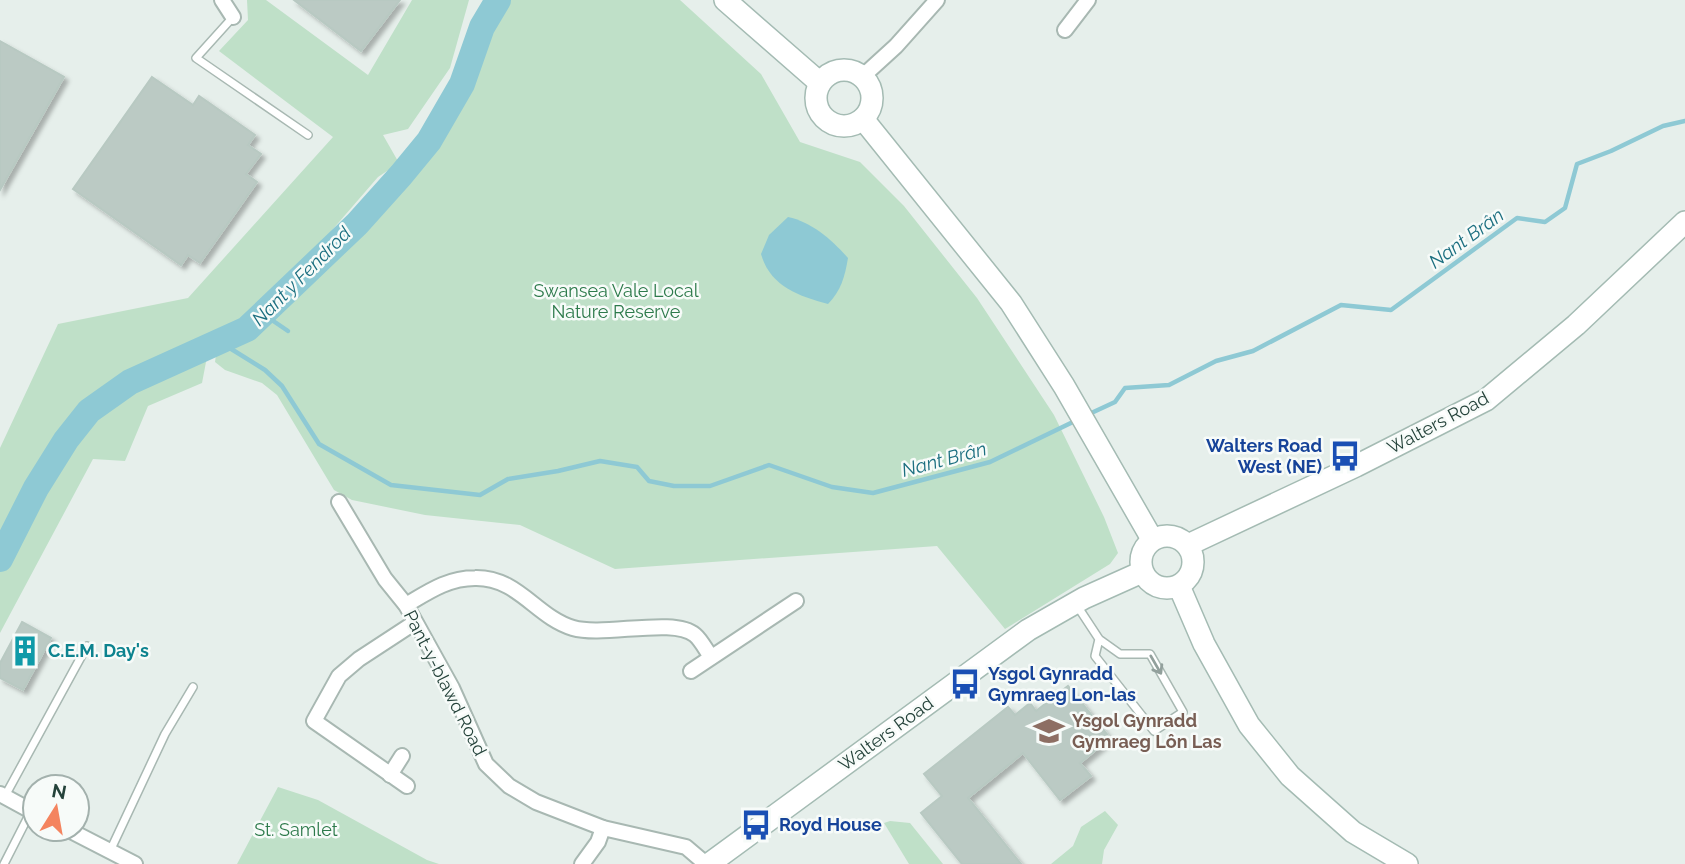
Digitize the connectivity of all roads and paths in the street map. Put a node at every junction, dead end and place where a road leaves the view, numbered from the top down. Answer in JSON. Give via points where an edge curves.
{"nodes":[{"id":1,"x":222,"y":0,"type":"edge"},
{"id":2,"x":724,"y":0,"type":"edge"},
{"id":3,"x":937,"y":0,"type":"edge"},
{"id":4,"x":1087,"y":0,"type":"edge"},
{"id":5,"x":233,"y":17,"type":"joint"},
{"id":6,"x":1065,"y":30,"type":"dead end"},
{"id":7,"x":862,"y":77,"type":"junction"},
{"id":8,"x":820,"y":83,"type":"junction"},
{"id":9,"x":863,"y":119,"type":"junction"},
{"id":10,"x":308,"y":135,"type":"dead end"},
{"id":11,"x":1685,"y":222,"type":"edge"},
{"id":12,"x":339,"y":502,"type":"dead end"},
{"id":13,"x":1152,"y":539,"type":"junction"},
{"id":14,"x":1188,"y":545,"type":"junction"},
{"id":15,"x":1142,"y":572,"type":"junction"},
{"id":16,"x":1179,"y":586,"type":"junction"},
{"id":17,"x":796,"y":601,"type":"dead end"},
{"id":18,"x":1076,"y":603,"type":"junction"},
{"id":19,"x":406,"y":605,"type":"junction"},
{"id":20,"x":414,"y":623,"type":"junction"},
{"id":21,"x":1099,"y":639,"type":"junction"},
{"id":22,"x":87,"y":646,"type":"dead end"},
{"id":23,"x":711,"y":656,"type":"junction"},
{"id":24,"x":691,"y":671,"type":"dead end"},
{"id":25,"x":193,"y":687,"type":"dead end"},
{"id":26,"x":402,"y":756,"type":"dead end"},
{"id":27,"x":390,"y":775,"type":"junction"},
{"id":28,"x":407,"y":786,"type":"dead end"},
{"id":29,"x":2,"y":796,"type":"edge"},
{"id":30,"x":21,"y":806,"type":"edge"},
{"id":31,"x":603,"y":828,"type":"junction"},
{"id":32,"x":21,"y":834,"type":"edge"},
{"id":33,"x":91,"y":841,"type":"edge"},
{"id":34,"x":110,"y":851,"type":"junction"},
{"id":35,"x":4,"y":864,"type":"edge"},
{"id":36,"x":135,"y":864,"type":"edge"},
{"id":37,"x":582,"y":864,"type":"edge"},
{"id":38,"x":708,"y":864,"type":"edge"},
{"id":39,"x":1407,"y":864,"type":"edge"}],
"edges":[{"from":1,"to":5,"type":"street"},
{"from":2,"to":8,"type":"main road"},
{"from":3,"to":7,"type":"street"},
{"from":4,"to":6,"type":"street"},
{"from":5,"to":10,"type":"lane","via":[[196,58]]},
{"from":7,"to":8,"type":"main road","via":[[839,70]]},
{"from":7,"to":9,"type":"main road","via":[[872,98]]},
{"from":8,"to":9,"type":"main road","via":[[815,103],[825,121],[844,127]]},
{"from":9,"to":13,"type":"main road","via":[[1011,303],[1065,386]]},
{"from":11,"to":14,"type":"main road","name":"Walters Road","via":[[1576,326],[1486,400]]},
{"from":12,"to":19,"type":"street","name":"Pant-y-blawd Road"},
{"from":13,"to":14,"type":"main road","via":[[1171,536]]},
{"from":13,"to":15,"type":"main road","via":[[1141,554]]},
{"from":14,"to":16,"type":"main road","via":[[1194,563]]},
{"from":15,"to":16,"type":"main road","via":[[1157,587]]},
{"from":15,"to":18,"type":"main road","name":"Walters Road"},
{"from":16,"to":39,"type":"main road","via":[[1248,725],[1290,776],[1353,832]]},
{"from":17,"to":23,"type":"street"},
{"from":18,"to":21,"type":"lane"},
{"from":18,"to":38,"type":"main road","name":"Walters Road","via":[[1028,630]]},
{"from":19,"to":20,"type":"street","name":"Pant-y-blawd Road"},
{"from":19,"to":23,"type":"street","via":[[449,581],[477,577],[504,583],[547,616],[575,628],[686,629]]},
{"from":20,"to":27,"type":"street","via":[[339,677],[314,721]]},
{"from":20,"to":31,"type":"street","name":"Pant-y-blawd Road","via":[[452,688],[486,764],[509,786],[536,802]]},
{"from":21,"to":21,"type":"lane","one_way":true,"via":[[1120,654],[1150,654],[1183,712],[1154,731],[1095,656]]},
{"from":22,"to":29,"type":"lane"},
{"from":23,"to":24,"type":"street"},
{"from":25,"to":34,"type":"lane","via":[[165,734]]},
{"from":26,"to":27,"type":"street"},
{"from":27,"to":28,"type":"street"},
{"from":29,"to":30,"type":"street"},
{"from":31,"to":37,"type":"street"},
{"from":31,"to":38,"type":"street","name":"Pant-y-blawd Road","via":[[686,847]]},
{"from":32,"to":35,"type":"lane"},
{"from":33,"to":34,"type":"street"},
{"from":34,"to":36,"type":"street"}]}
